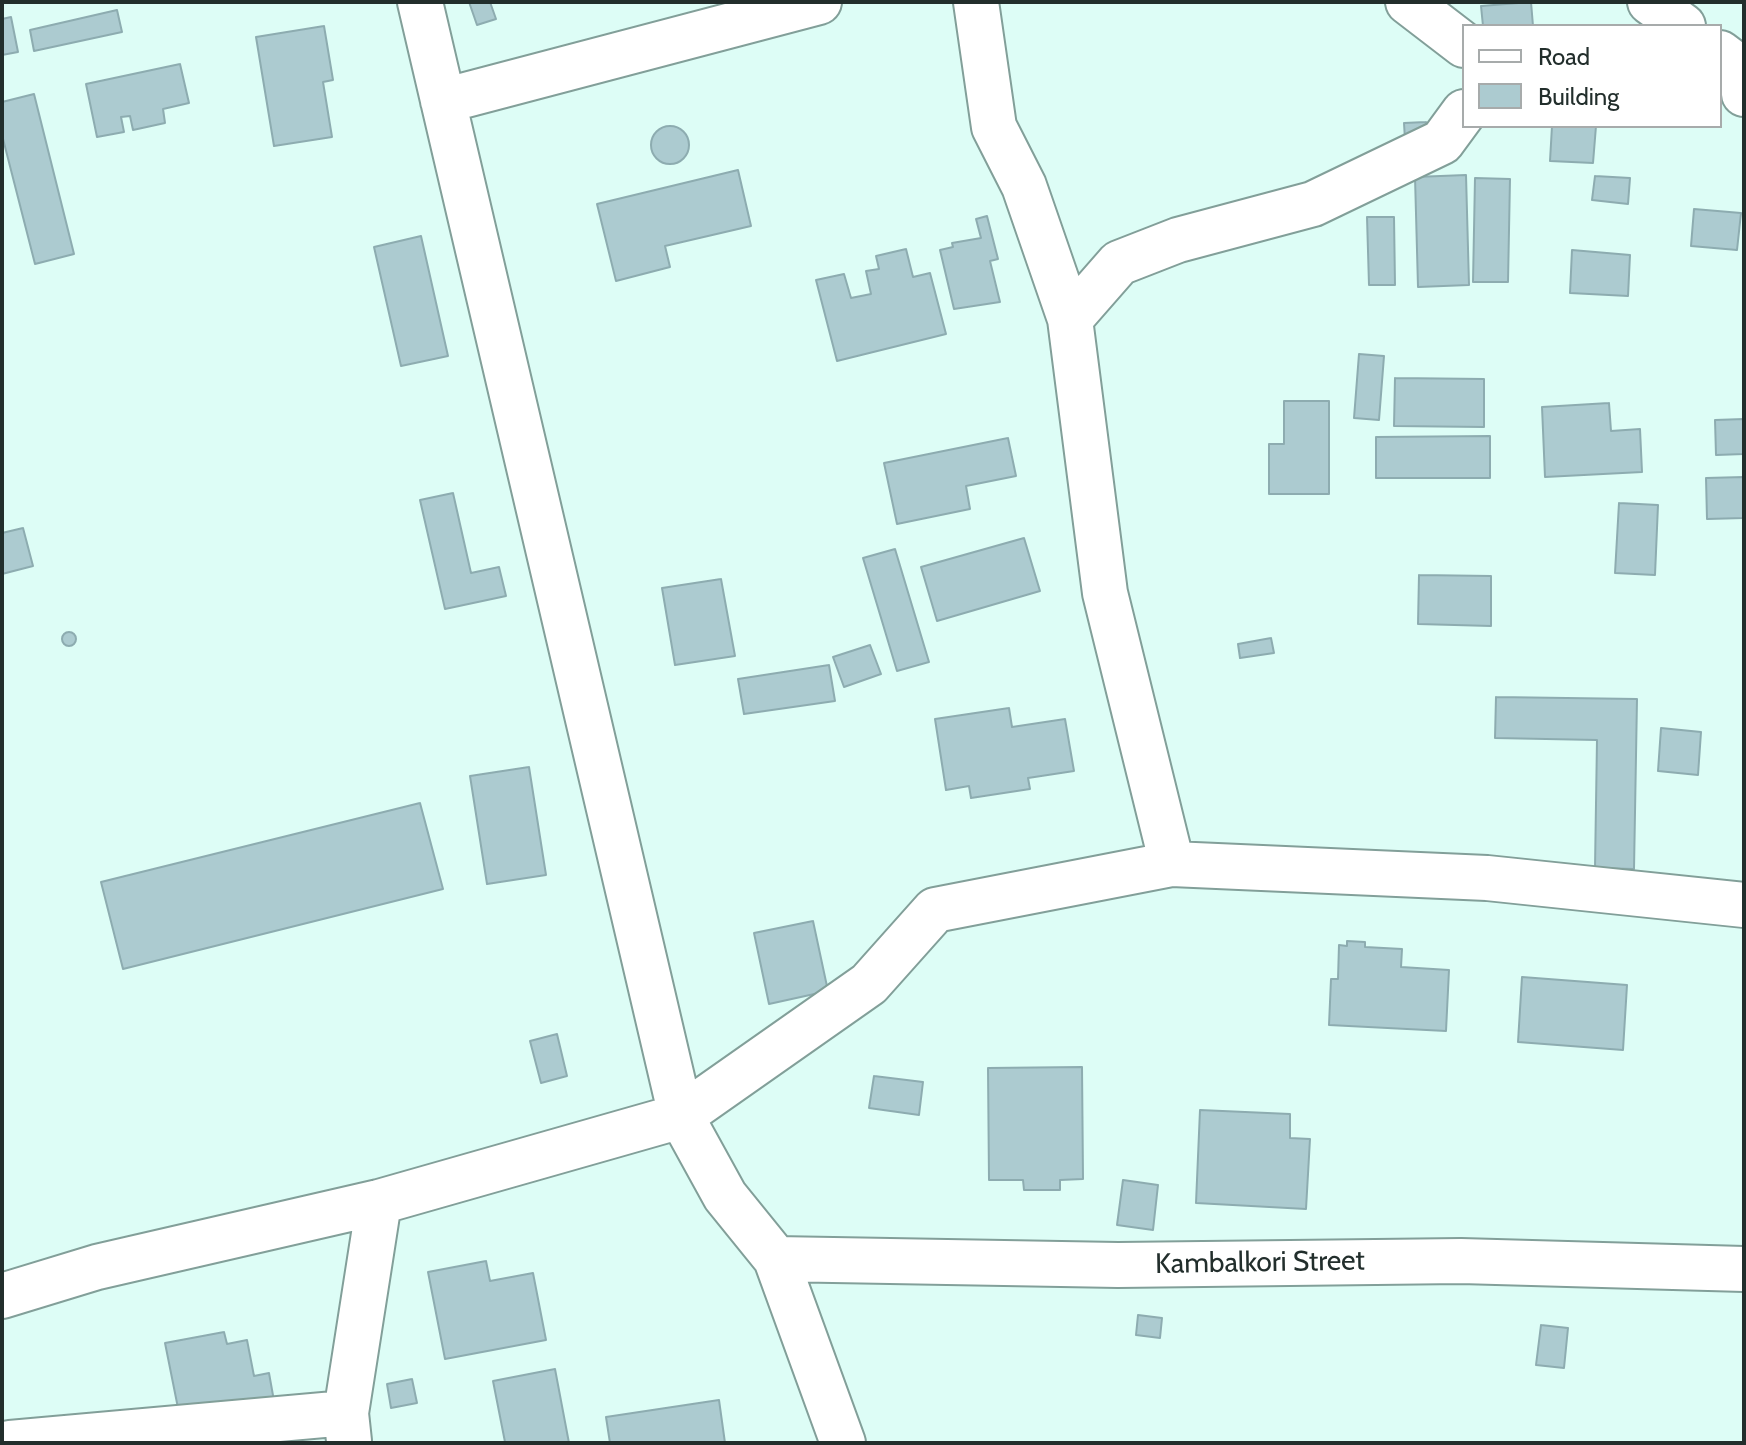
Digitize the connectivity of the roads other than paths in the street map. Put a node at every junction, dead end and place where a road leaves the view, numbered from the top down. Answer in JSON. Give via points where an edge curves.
{"nodes":[{"id":1,"x":420,"y":2,"type":"edge"},
{"id":2,"x":819,"y":2,"type":"edge"},
{"id":3,"x":976,"y":2,"type":"edge"},
{"id":4,"x":1408,"y":2,"type":"edge"},
{"id":5,"x":1650,"y":2,"type":"edge"},
{"id":6,"x":1680,"y":24,"type":"edge"},
{"id":7,"x":1462,"y":43,"type":"edge"},
{"id":8,"x":443,"y":101,"type":"junction"},
{"id":9,"x":1462,"y":115,"type":"edge"},
{"id":10,"x":1070,"y":319,"type":"junction"},
{"id":11,"x":1172,"y":864,"type":"junction"},
{"id":12,"x":1744,"y":905,"type":"edge"},
{"id":13,"x":681,"y":1116,"type":"junction"},
{"id":14,"x":379,"y":1202,"type":"junction"},
{"id":15,"x":776,"y":1259,"type":"junction"},
{"id":16,"x":1744,"y":1269,"type":"edge"},
{"id":17,"x":2,"y":1296,"type":"edge"},
{"id":18,"x":348,"y":1428,"type":"edge"},
{"id":19,"x":10,"y":1443,"type":"edge"},
{"id":20,"x":843,"y":1443,"type":"edge"}],
"edges":[{"from":1,"to":8,"type":"street"},
{"from":2,"to":8,"type":"street"},
{"from":3,"to":10,"type":"street","via":[[994,127],[1024,186]]},
{"from":4,"to":7,"type":"street"},
{"from":5,"to":6,"type":"street"},
{"from":8,"to":13,"type":"street"},
{"from":9,"to":10,"type":"street","via":[[1442,142],[1313,204],[1178,240],[1119,263]]},
{"from":10,"to":11,"type":"street","via":[[1105,593]]},
{"from":11,"to":12,"type":"street","via":[[1487,878]]},
{"from":11,"to":13,"type":"street","via":[[935,910],[869,984]]},
{"from":13,"to":14,"type":"street"},
{"from":13,"to":15,"type":"street","via":[[725,1196]]},
{"from":14,"to":17,"type":"street","via":[[97,1267]]},
{"from":14,"to":18,"type":"street"},
{"from":15,"to":16,"type":"street","name":"Kambalkori Street","via":[[1118,1265],[1461,1261]]},
{"from":15,"to":20,"type":"street"},
{"from":18,"to":19,"type":"street"}]}
